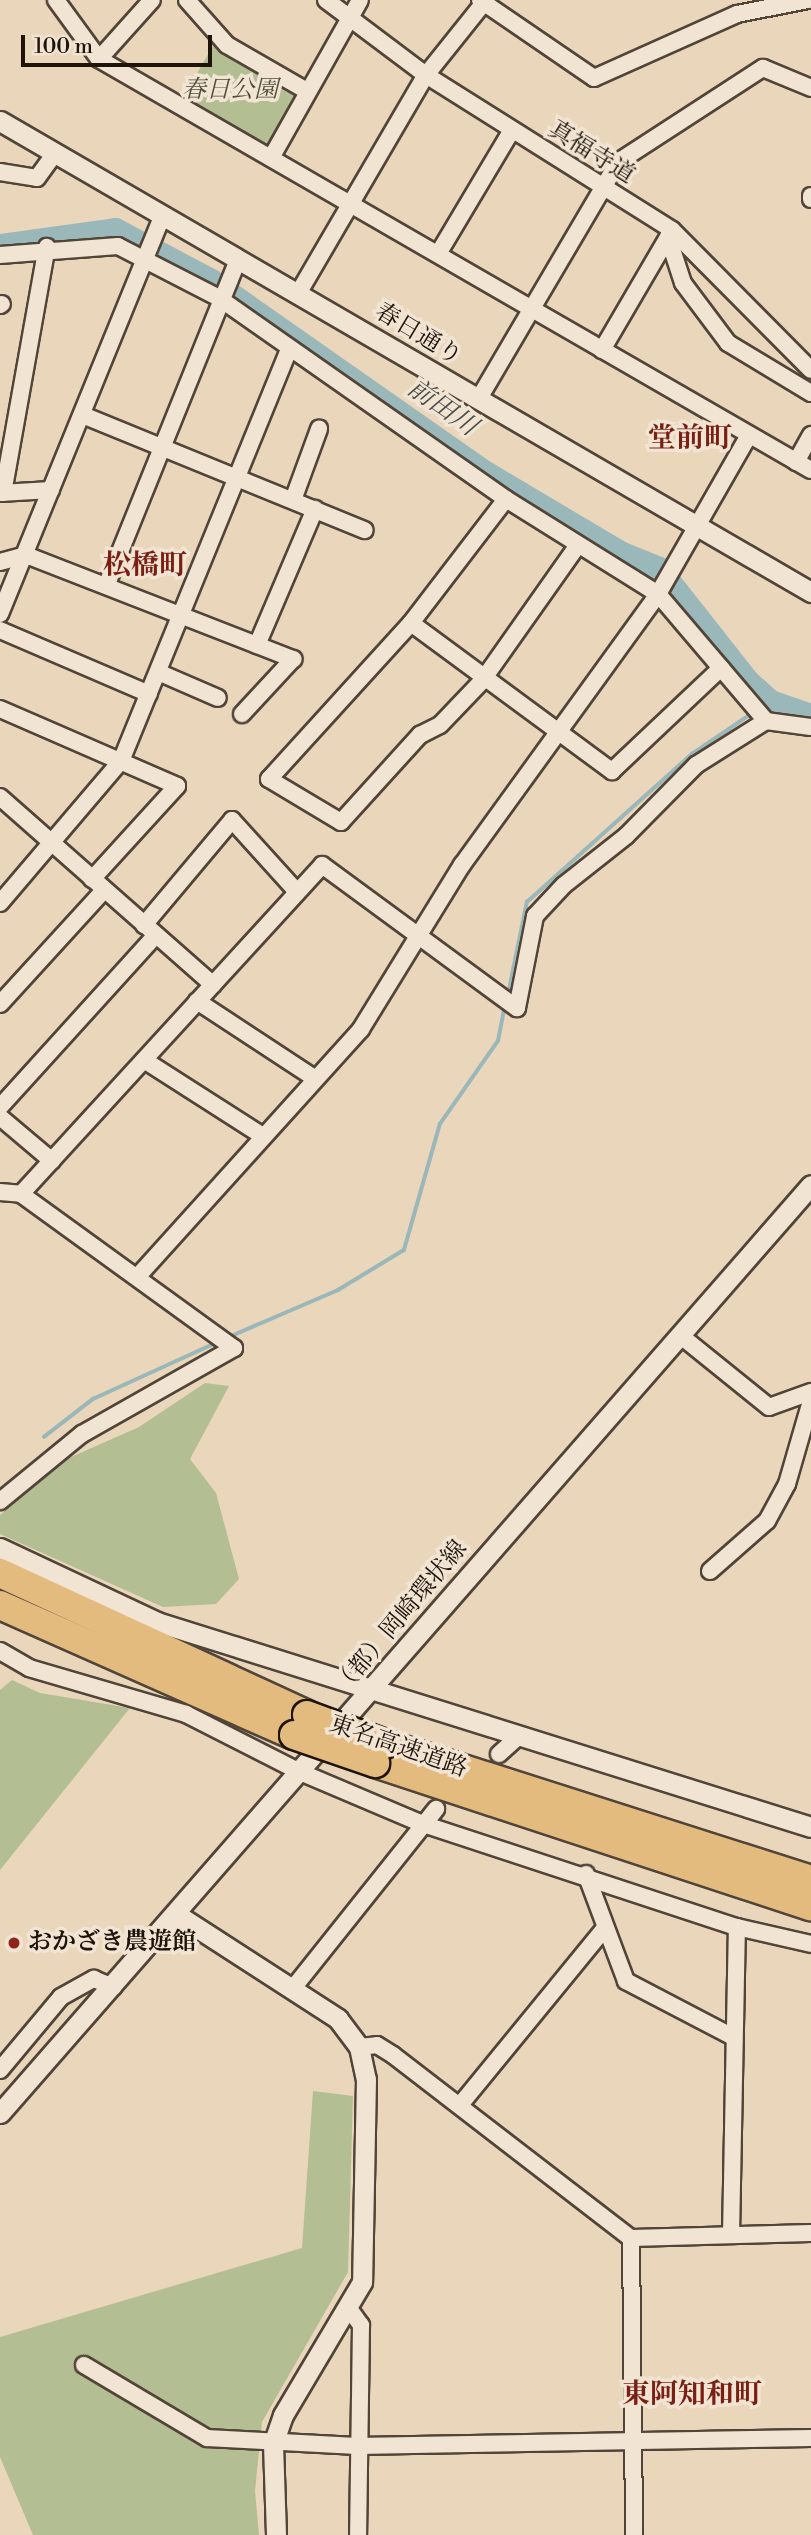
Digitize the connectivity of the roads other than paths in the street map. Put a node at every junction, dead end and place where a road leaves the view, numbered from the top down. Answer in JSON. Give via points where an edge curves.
{"nodes":[{"id":1,"x":56,"y":0,"type":"edge"},
{"id":2,"x":152,"y":0,"type":"edge"},
{"id":3,"x":187,"y":0,"type":"edge"},
{"id":4,"x":326,"y":0,"type":"edge"},
{"id":5,"x":360,"y":0,"type":"edge"},
{"id":6,"x":482,"y":0,"type":"edge"},
{"id":7,"x":808,"y":0,"type":"edge"},
{"id":8,"x":349,"y":16,"type":"junction"},
{"id":9,"x":99,"y":59,"type":"junction"},
{"id":10,"x":426,"y":75,"type":"junction"},
{"id":11,"x":811,"y":88,"type":"edge"},
{"id":12,"x":307,"y":91,"type":"junction"},
{"id":13,"x":0,"y":121,"type":"edge"},
{"id":14,"x":512,"y":130,"type":"junction"},
{"id":15,"x":55,"y":153,"type":"junction"},
{"id":16,"x":271,"y":158,"type":"junction"},
{"id":17,"x":1,"y":174,"type":"edge"},
{"id":18,"x":602,"y":187,"type":"junction"},
{"id":19,"x":352,"y":203,"type":"junction"},
{"id":20,"x":162,"y":217,"type":"junction"},
{"id":21,"x":670,"y":233,"type":"junction"},
{"id":22,"x":47,"y":247,"type":"junction"},
{"id":23,"x":438,"y":254,"type":"junction"},
{"id":24,"x":0,"y":256,"type":"edge"},
{"id":25,"x":147,"y":258,"type":"junction"},
{"id":26,"x":234,"y":267,"type":"junction"},
{"id":27,"x":299,"y":292,"type":"junction"},
{"id":28,"x":219,"y":298,"type":"junction"},
{"id":29,"x":528,"y":308,"type":"junction"},
{"id":30,"x":602,"y":350,"type":"junction"},
{"id":31,"x":288,"y":351,"type":"junction"},
{"id":32,"x":811,"y":370,"type":"edge"},
{"id":33,"x":811,"y":393,"type":"edge"},
{"id":34,"x":478,"y":400,"type":"junction"},
{"id":35,"x":85,"y":416,"type":"junction"},
{"id":36,"x":320,"y":429,"type":"dead end"},
{"id":37,"x":750,"y":435,"type":"junction"},
{"id":38,"x":811,"y":435,"type":"edge"},
{"id":39,"x":161,"y":446,"type":"junction"},
{"id":40,"x":796,"y":462,"type":"junction"},
{"id":41,"x":811,"y":470,"type":"edge"},
{"id":42,"x":238,"y":477,"type":"junction"},
{"id":43,"x":51,"y":490,"type":"junction"},
{"id":44,"x":1,"y":493,"type":"edge"},
{"id":45,"x":506,"y":499,"type":"junction"},
{"id":46,"x":293,"y":500,"type":"junction"},
{"id":47,"x":315,"y":509,"type":"junction"},
{"id":48,"x":696,"y":526,"type":"junction"},
{"id":49,"x":365,"y":530,"type":"dead end"},
{"id":50,"x":578,"y":545,"type":"junction"},
{"id":51,"x":26,"y":555,"type":"junction"},
{"id":52,"x":0,"y":562,"type":"edge"},
{"id":53,"x":107,"y":584,"type":"junction"},
{"id":54,"x":811,"y":592,"type":"edge"},
{"id":55,"x":658,"y":594,"type":"junction"},
{"id":56,"x":0,"y":614,"type":"edge"},
{"id":57,"x":182,"y":614,"type":"junction"},
{"id":58,"x":411,"y":623,"type":"junction"},
{"id":59,"x":0,"y":631,"type":"edge"},
{"id":60,"x":257,"y":645,"type":"junction"},
{"id":61,"x":721,"y":668,"type":"junction"},
{"id":62,"x":158,"y":672,"type":"junction"},
{"id":63,"x":482,"y":681,"type":"junction"},
{"id":64,"x":149,"y":694,"type":"junction"},
{"id":65,"x":218,"y":698,"type":"dead end"},
{"id":66,"x":0,"y":709,"type":"edge"},
{"id":67,"x":242,"y":714,"type":"dead end"},
{"id":68,"x":766,"y":721,"type":"junction"},
{"id":69,"x":811,"y":727,"type":"edge"},
{"id":70,"x":555,"y":732,"type":"junction"},
{"id":71,"x":121,"y":761,"type":"junction"},
{"id":72,"x":1,"y":800,"type":"edge"},
{"id":73,"x":53,"y":845,"type":"junction"},
{"id":74,"x":98,"y":884,"type":"junction"},
{"id":75,"x":298,"y":892,"type":"junction"},
{"id":76,"x":0,"y":903,"type":"edge"},
{"id":77,"x":150,"y":930,"type":"junction"},
{"id":78,"x":414,"y":936,"type":"junction"},
{"id":79,"x":213,"y":985,"type":"junction"},
{"id":80,"x":197,"y":1001,"type":"junction"},
{"id":81,"x":0,"y":1004,"type":"edge"},
{"id":82,"x":144,"y":1060,"type":"junction"},
{"id":83,"x":314,"y":1078,"type":"junction"},
{"id":84,"x":0,"y":1107,"type":"edge"},
{"id":85,"x":0,"y":1117,"type":"edge"},
{"id":86,"x":262,"y":1136,"type":"junction"},
{"id":87,"x":52,"y":1161,"type":"junction"},
{"id":88,"x":811,"y":1185,"type":"edge"},
{"id":89,"x":0,"y":1192,"type":"edge"},
{"id":90,"x":21,"y":1194,"type":"junction"},
{"id":91,"x":139,"y":1275,"type":"junction"},
{"id":92,"x":681,"y":1336,"type":"junction"},
{"id":93,"x":811,"y":1392,"type":"edge"},
{"id":94,"x":811,"y":1401,"type":"edge"},
{"id":95,"x":0,"y":1501,"type":"edge"},
{"id":96,"x":0,"y":1548,"type":"edge"},
{"id":97,"x":710,"y":1571,"type":"dead end"},
{"id":98,"x":0,"y":1573,"type":"edge"},
{"id":99,"x":0,"y":1605,"type":"edge"},
{"id":100,"x":0,"y":1651,"type":"edge"},
{"id":101,"x":374,"y":1688,"type":"junction"},
{"id":102,"x":300,"y":1725,"type":"junction"},
{"id":103,"x":517,"y":1738,"type":"junction"},
{"id":104,"x":380,"y":1754,"type":"junction"},
{"id":105,"x":499,"y":1754,"type":"dead end"},
{"id":106,"x":300,"y":1772,"type":"junction"},
{"id":107,"x":436,"y":1809,"type":"dead end"},
{"id":108,"x":420,"y":1823,"type":"junction"},
{"id":109,"x":811,"y":1827,"type":"edge"},
{"id":110,"x":586,"y":1874,"type":"junction"},
{"id":111,"x":811,"y":1881,"type":"edge"},
{"id":112,"x":811,"y":1906,"type":"edge"},
{"id":113,"x":176,"y":1914,"type":"junction"},
{"id":114,"x":737,"y":1927,"type":"junction"},
{"id":115,"x":603,"y":1930,"type":"junction"},
{"id":116,"x":811,"y":1944,"type":"edge"},
{"id":117,"x":113,"y":1987,"type":"junction"},
{"id":118,"x":294,"y":1987,"type":"junction"},
{"id":119,"x":733,"y":2037,"type":"junction"},
{"id":120,"x":359,"y":2047,"type":"junction"},
{"id":121,"x":0,"y":2070,"type":"edge"},
{"id":122,"x":460,"y":2105,"type":"junction"},
{"id":123,"x":0,"y":2113,"type":"edge"},
{"id":124,"x":811,"y":2233,"type":"edge"},
{"id":125,"x":731,"y":2235,"type":"junction"},
{"id":126,"x":631,"y":2238,"type":"junction"},
{"id":127,"x":350,"y":2310,"type":"junction"},
{"id":128,"x":84,"y":2365,"type":"dead end"},
{"id":129,"x":811,"y":2438,"type":"edge"},
{"id":130,"x":633,"y":2443,"type":"junction"},
{"id":131,"x":274,"y":2444,"type":"junction"},
{"id":132,"x":357,"y":2446,"type":"junction"},
{"id":133,"x":276,"y":2535,"type":"edge"},
{"id":134,"x":358,"y":2535,"type":"edge"},
{"id":135,"x":634,"y":2535,"type":"edge"}],
"edges":[{"from":1,"to":9,"type":"street"},
{"from":2,"to":9,"type":"street"},
{"from":3,"to":12,"type":"street","via":[[228,45]]},
{"from":4,"to":8,"type":"street","name":"真福寺道"},
{"from":5,"to":8,"type":"street"},
{"from":6,"to":7,"type":"street","via":[[594,78],[737,14]]},
{"from":6,"to":10,"type":"street"},
{"from":8,"to":10,"type":"street","name":"真福寺道"},
{"from":8,"to":12,"type":"street"},
{"from":9,"to":16,"type":"street"},
{"from":10,"to":14,"type":"street","name":"真福寺道"},
{"from":10,"to":19,"type":"street"},
{"from":11,"to":18,"type":"street","via":[[763,68],[618,162]]},
{"from":12,"to":16,"type":"street"},
{"from":13,"to":15,"type":"street","name":"春日通り"},
{"from":14,"to":18,"type":"street","name":"真福寺道"},
{"from":14,"to":23,"type":"street"},
{"from":15,"to":17,"type":"street","via":[[37,178]]},
{"from":15,"to":20,"type":"street","name":"春日通り"},
{"from":16,"to":19,"type":"street"},
{"from":18,"to":21,"type":"street","name":"真福寺道"},
{"from":18,"to":29,"type":"street"},
{"from":19,"to":23,"type":"street"},
{"from":19,"to":27,"type":"street"},
{"from":20,"to":25,"type":"street"},
{"from":20,"to":26,"type":"street","name":"春日通り"},
{"from":21,"to":30,"type":"street"},
{"from":21,"to":32,"type":"street","name":"真福寺道"},
{"from":21,"to":33,"type":"street","via":[[683,283],[728,343]]},
{"from":22,"to":24,"type":"street"},
{"from":22,"to":25,"type":"street","via":[[101,244]]},
{"from":22,"to":44,"type":"street"},
{"from":23,"to":29,"type":"street"},
{"from":25,"to":28,"type":"street"},
{"from":25,"to":35,"type":"street"},
{"from":26,"to":27,"type":"street","name":"春日通り"},
{"from":26,"to":28,"type":"street"},
{"from":27,"to":34,"type":"street","name":"春日通り"},
{"from":28,"to":31,"type":"street"},
{"from":28,"to":39,"type":"street"},
{"from":29,"to":30,"type":"street"},
{"from":29,"to":34,"type":"street"},
{"from":30,"to":37,"type":"street"},
{"from":31,"to":42,"type":"street"},
{"from":31,"to":45,"type":"street"},
{"from":34,"to":48,"type":"street","name":"春日通り"},
{"from":35,"to":39,"type":"street"},
{"from":35,"to":43,"type":"street"},
{"from":36,"to":46,"type":"street"},
{"from":37,"to":40,"type":"street"},
{"from":37,"to":48,"type":"street"},
{"from":38,"to":40,"type":"street"},
{"from":39,"to":42,"type":"street"},
{"from":39,"to":53,"type":"street"},
{"from":40,"to":41,"type":"street"},
{"from":42,"to":46,"type":"street"},
{"from":42,"to":57,"type":"street"},
{"from":43,"to":44,"type":"street"},
{"from":43,"to":51,"type":"street"},
{"from":45,"to":50,"type":"street"},
{"from":45,"to":58,"type":"street"},
{"from":46,"to":47,"type":"street"},
{"from":47,"to":49,"type":"street"},
{"from":47,"to":60,"type":"street"},
{"from":48,"to":54,"type":"street","name":"春日通り"},
{"from":48,"to":55,"type":"street"},
{"from":50,"to":55,"type":"street"},
{"from":50,"to":63,"type":"street"},
{"from":51,"to":52,"type":"street"},
{"from":51,"to":53,"type":"street"},
{"from":51,"to":56,"type":"street"},
{"from":53,"to":57,"type":"street"},
{"from":55,"to":61,"type":"street"},
{"from":55,"to":70,"type":"street"},
{"from":57,"to":60,"type":"street"},
{"from":57,"to":62,"type":"street"},
{"from":58,"to":63,"type":"street"},
{"from":58,"to":63,"type":"street","via":[[269,779],[341,822],[420,734],[440,725]]},
{"from":59,"to":64,"type":"street"},
{"from":60,"to":67,"type":"street","via":[[293,659]]},
{"from":61,"to":68,"type":"street"},
{"from":61,"to":70,"type":"street","via":[[612,771]]},
{"from":62,"to":64,"type":"street"},
{"from":62,"to":65,"type":"street"},
{"from":63,"to":70,"type":"street"},
{"from":64,"to":71,"type":"street"},
{"from":66,"to":71,"type":"street"},
{"from":68,"to":69,"type":"street"},
{"from":68,"to":78,"type":"street","via":[[696,765],[535,916],[517,1008]]},
{"from":70,"to":78,"type":"street"},
{"from":71,"to":73,"type":"street"},
{"from":71,"to":74,"type":"street","via":[[177,786]]},
{"from":72,"to":73,"type":"street"},
{"from":73,"to":74,"type":"street"},
{"from":73,"to":76,"type":"street"},
{"from":74,"to":77,"type":"street"},
{"from":74,"to":81,"type":"street"},
{"from":75,"to":77,"type":"street","via":[[232,820]]},
{"from":75,"to":78,"type":"street","via":[[322,865]]},
{"from":75,"to":79,"type":"street"},
{"from":77,"to":79,"type":"street"},
{"from":77,"to":84,"type":"street"},
{"from":78,"to":83,"type":"street","via":[[361,1029]]},
{"from":79,"to":80,"type":"street"},
{"from":80,"to":82,"type":"street"},
{"from":80,"to":83,"type":"street"},
{"from":82,"to":86,"type":"street"},
{"from":82,"to":87,"type":"street"},
{"from":83,"to":86,"type":"street"},
{"from":85,"to":87,"type":"street"},
{"from":86,"to":91,"type":"street"},
{"from":87,"to":90,"type":"street"},
{"from":88,"to":92,"type":"street","name":"（都）岡崎環状線"},
{"from":89,"to":90,"type":"street"},
{"from":90,"to":91,"type":"street"},
{"from":91,"to":95,"type":"street","via":[[234,1348],[82,1434]]},
{"from":92,"to":93,"type":"street","via":[[769,1407]]},
{"from":92,"to":101,"type":"street","name":"（都）岡崎環状線"},
{"from":94,"to":97,"type":"street","via":[[787,1484],[767,1521]]},
{"from":96,"to":101,"type":"street","via":[[157,1622]]},
{"from":98,"to":102,"type":"highway","name":"東名高速道路"},
{"from":99,"to":102,"type":"highway","name":"東名高速道路"},
{"from":100,"to":106,"type":"street","via":[[29,1668],[186,1714]]},
{"from":101,"to":103,"type":"street"},
{"from":101,"to":106,"type":"street","name":"（都）岡崎環状線"},
{"from":102,"to":104,"type":"highway","name":"東名高速道路","bridge":true},
{"from":103,"to":105,"type":"street"},
{"from":103,"to":109,"type":"street"},
{"from":104,"to":111,"type":"highway","name":"東名高速道路"},
{"from":104,"to":112,"type":"highway","name":"東名高速道路"},
{"from":106,"to":108,"type":"street"},
{"from":106,"to":113,"type":"street","name":"（都）岡崎環状線"},
{"from":107,"to":108,"type":"street"},
{"from":108,"to":110,"type":"street"},
{"from":108,"to":118,"type":"street"},
{"from":110,"to":114,"type":"street"},
{"from":110,"to":115,"type":"street"},
{"from":113,"to":117,"type":"street","name":"（都）岡崎環状線"},
{"from":113,"to":118,"type":"street"},
{"from":114,"to":116,"type":"street"},
{"from":114,"to":119,"type":"street"},
{"from":115,"to":119,"type":"street","via":[[626,1980]]},
{"from":115,"to":122,"type":"street"},
{"from":117,"to":121,"type":"street","via":[[94,1979],[61,1997]]},
{"from":117,"to":123,"type":"street","name":"（都）岡崎環状線"},
{"from":118,"to":120,"type":"street","via":[[338,2019]]},
{"from":119,"to":125,"type":"street"},
{"from":120,"to":122,"type":"street","via":[[377,2045]]},
{"from":120,"to":127,"type":"street","via":[[366,2079],[362,2282]]},
{"from":122,"to":126,"type":"street"},
{"from":124,"to":125,"type":"street"},
{"from":125,"to":126,"type":"street"},
{"from":126,"to":130,"type":"street"},
{"from":127,"to":131,"type":"street","via":[[283,2415]]},
{"from":127,"to":132,"type":"street","via":[[361,2325]]},
{"from":128,"to":131,"type":"street","via":[[207,2438]]},
{"from":129,"to":130,"type":"street"},
{"from":130,"to":132,"type":"street"},
{"from":130,"to":135,"type":"street"},
{"from":131,"to":132,"type":"street"},
{"from":131,"to":133,"type":"street"},
{"from":132,"to":134,"type":"street"}]}
